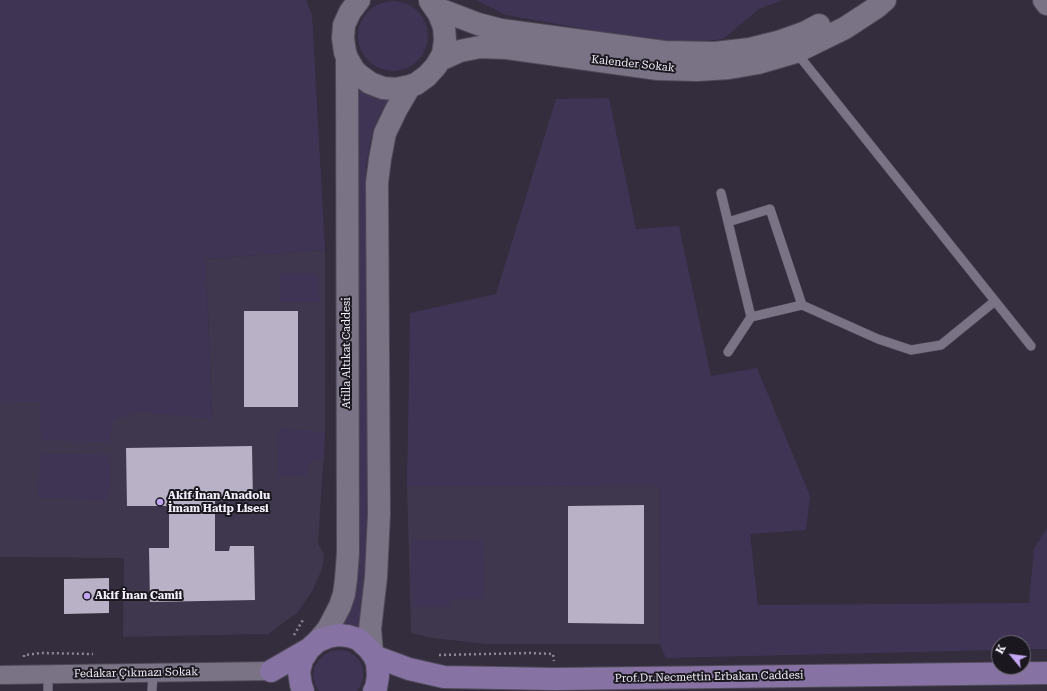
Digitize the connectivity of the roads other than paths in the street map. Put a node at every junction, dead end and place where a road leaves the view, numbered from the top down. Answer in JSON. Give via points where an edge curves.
{"nodes":[{"id":1,"x":336,"y":0,"type":"edge"},
{"id":2,"x":360,"y":0,"type":"edge"},
{"id":3,"x":864,"y":0,"type":"edge"},
{"id":4,"x":885,"y":0,"type":"edge"},
{"id":5,"x":1044,"y":0,"type":"edge"},
{"id":6,"x":432,"y":4,"type":"edge"},
{"id":7,"x":1047,"y":4,"type":"edge"},
{"id":8,"x":344,"y":25,"type":"junction"},
{"id":9,"x":796,"y":52,"type":"junction"},
{"id":10,"x":347,"y":58,"type":"junction"},
{"id":11,"x":440,"y":60,"type":"junction"},
{"id":12,"x":410,"y":86,"type":"junction"},
{"id":13,"x":721,"y":192,"type":"dead end"},
{"id":14,"x":728,"y":222,"type":"junction"},
{"id":15,"x":996,"y":301,"type":"junction"},
{"id":16,"x":802,"y":305,"type":"junction"},
{"id":17,"x":751,"y":317,"type":"junction"},
{"id":18,"x":1031,"y":346,"type":"dead end"},
{"id":19,"x":728,"y":352,"type":"dead end"},
{"id":20,"x":314,"y":645,"type":"junction"},
{"id":21,"x":373,"y":654,"type":"junction"},
{"id":22,"x":271,"y":671,"type":"junction"},
{"id":23,"x":153,"y":673,"type":"junction"},
{"id":24,"x":1047,"y":673,"type":"edge"},
{"id":25,"x":0,"y":675,"type":"edge"},
{"id":26,"x":48,"y":683,"type":"edge"},
{"id":27,"x":152,"y":691,"type":"edge"},
{"id":28,"x":303,"y":691,"type":"edge"},
{"id":29,"x":374,"y":691,"type":"edge"}],
"edges":[{"from":1,"to":8,"type":"street"},
{"from":2,"to":8,"type":"street"},
{"from":3,"to":6,"type":"street","name":"Kalender Sokak","via":[[806,32],[778,42],[750,49],[715,53],[664,52],[501,30],[478,24]]},
{"from":4,"to":9,"type":"street","name":"Kalender Sokak","via":[[845,28]]},
{"from":5,"to":7,"type":"street"},
{"from":6,"to":11,"type":"street","via":[[442,20],[445,34]]},
{"from":8,"to":10,"type":"street","via":[[343,45]]},
{"from":9,"to":11,"type":"street","name":"Kalender Sokak","via":[[758,63],[698,70],[658,69],[507,48],[480,47],[460,51]]},
{"from":9,"to":15,"type":"lane"},
{"from":10,"to":12,"type":"street","via":[[358,75],[376,86],[396,89]]},
{"from":10,"to":20,"type":"street","name":"Atilla Altıkat Caddesi","via":[[348,553],[344,594],[340,606],[328,629]]},
{"from":11,"to":12,"type":"street","via":[[432,72]]},
{"from":12,"to":21,"type":"street","via":[[385,133],[377,183],[380,514],[370,629]]},
{"from":13,"to":14,"type":"lane"},
{"from":14,"to":16,"type":"lane","via":[[770,209]]},
{"from":14,"to":17,"type":"lane"},
{"from":15,"to":16,"type":"lane","via":[[941,345],[911,350],[878,340]]},
{"from":15,"to":18,"type":"lane"},
{"from":16,"to":17,"type":"lane"},
{"from":17,"to":19,"type":"lane"},
{"from":20,"to":21,"type":"main road","via":[[328,636],[348,636],[358,639]]},
{"from":20,"to":22,"type":"main road"},
{"from":20,"to":28,"type":"main road","via":[[302,660],[299,672]]},
{"from":21,"to":24,"type":"main road","name":"Prof.Dr.Necmettin Erbakan Caddesi","via":[[409,669],[444,677],[555,679]]},
{"from":21,"to":29,"type":"main road","via":[[378,676]]},
{"from":22,"to":23,"type":"street","name":"Fedakar Çıkmazı Sokak"},
{"from":22,"to":28,"type":"main road"},
{"from":23,"to":26,"type":"street","name":"Fedakar Çıkmazı Sokak"},
{"from":23,"to":27,"type":"lane"},
{"from":25,"to":26,"type":"street","name":"Fedakar Çıkmazı Sokak"}]}
